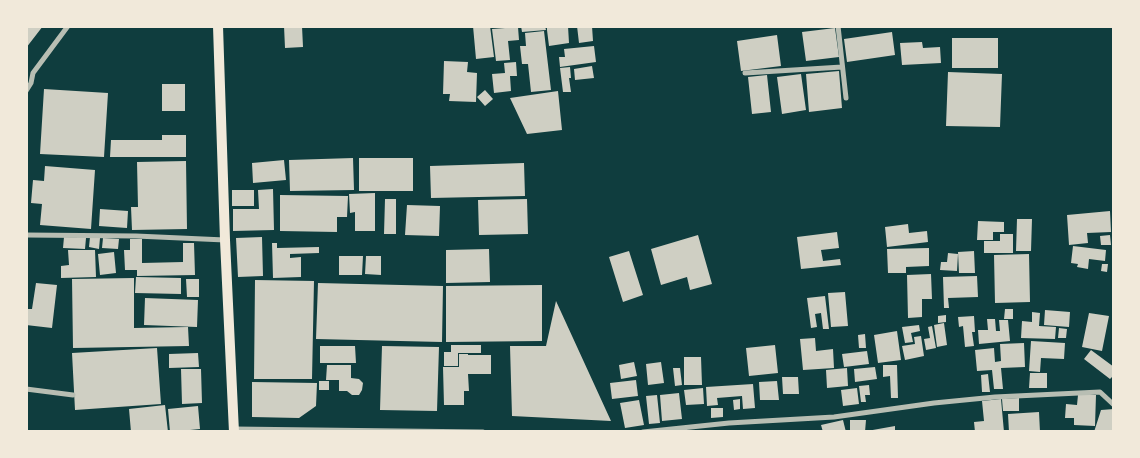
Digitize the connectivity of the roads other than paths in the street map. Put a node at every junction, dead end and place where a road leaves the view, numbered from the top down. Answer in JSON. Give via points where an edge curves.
{"nodes":[{"id":1,"x":68,"y":26,"type":"edge"},
{"id":2,"x":218,"y":26,"type":"edge"},
{"id":3,"x":838,"y":26,"type":"edge"},
{"id":4,"x":842,"y":67,"type":"junction"},
{"id":5,"x":745,"y":73,"type":"dead end"},
{"id":6,"x":26,"y":91,"type":"edge"},
{"id":7,"x":846,"y":98,"type":"dead end"},
{"id":8,"x":26,"y":235,"type":"edge"},
{"id":9,"x":225,"y":240,"type":"junction"},
{"id":10,"x":26,"y":389,"type":"edge"},
{"id":11,"x":73,"y":396,"type":"dead end"},
{"id":12,"x":1114,"y":405,"type":"edge"},
{"id":13,"x":234,"y":430,"type":"edge"},
{"id":14,"x":483,"y":432,"type":"edge"},
{"id":15,"x":644,"y":432,"type":"edge"}],
"edges":[{"from":1,"to":6,"type":"street","via":[[33,72]]},
{"from":2,"to":9,"type":"main road"},
{"from":3,"to":4,"type":"street"},
{"from":4,"to":5,"type":"street"},
{"from":4,"to":7,"type":"street"},
{"from":8,"to":9,"type":"street"},
{"from":9,"to":13,"type":"main road"},
{"from":10,"to":11,"type":"street"},
{"from":12,"to":15,"type":"street","via":[[1100,392],[995,397],[934,402],[834,417]]},
{"from":13,"to":14,"type":"street"}]}
